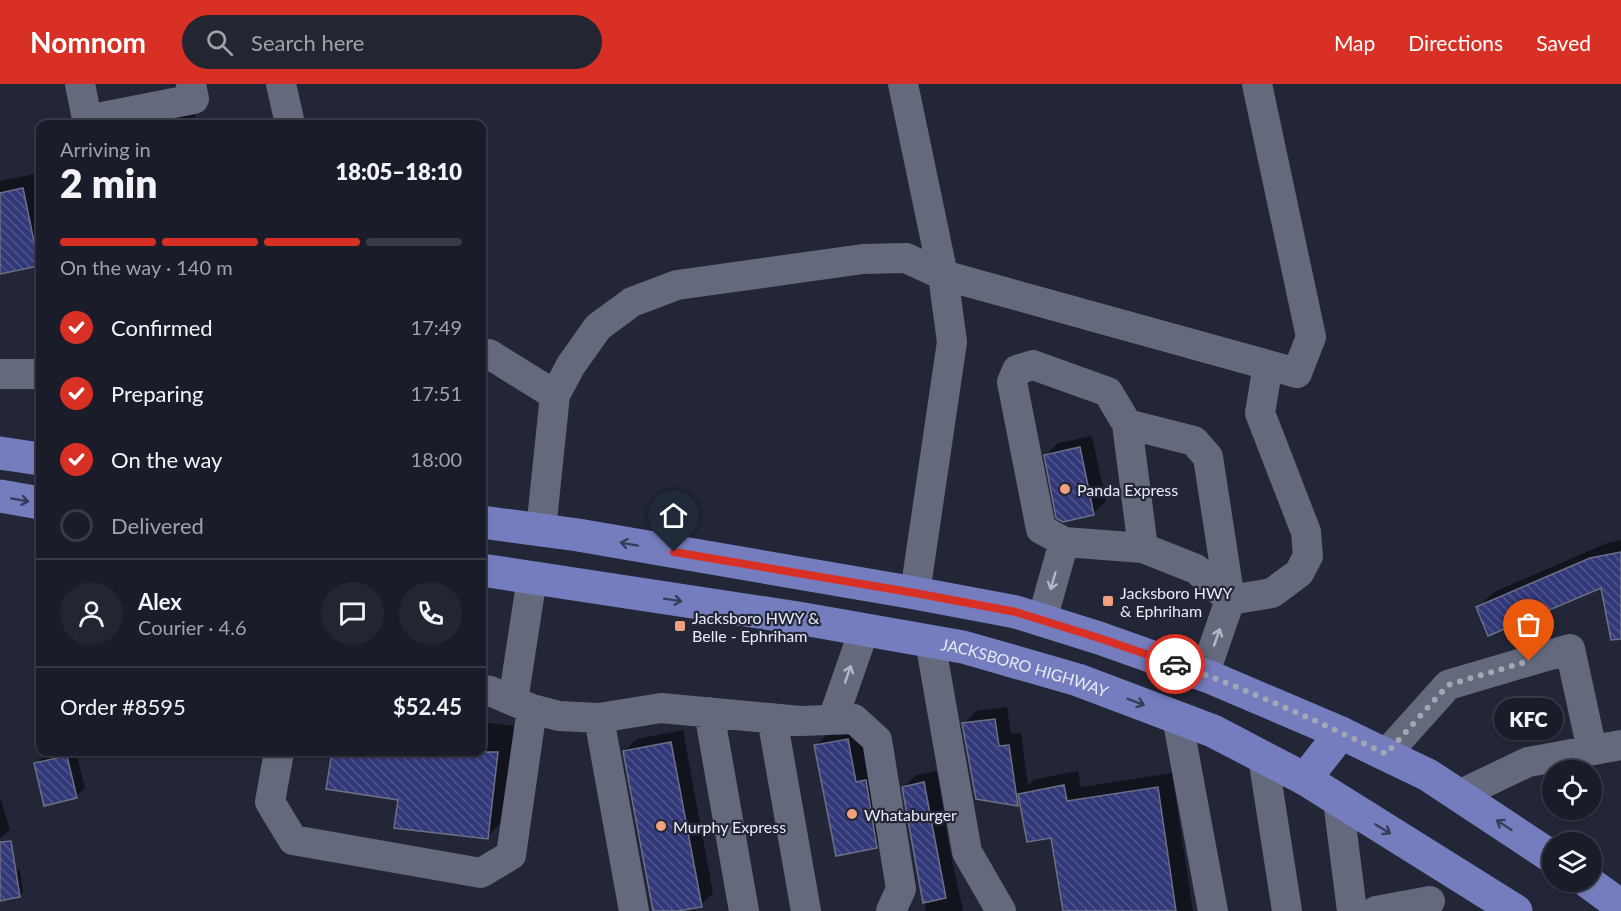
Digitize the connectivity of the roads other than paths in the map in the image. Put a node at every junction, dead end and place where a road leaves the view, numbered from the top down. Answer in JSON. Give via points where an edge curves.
{"nodes":[{"id":1,"x":80,"y":84,"type":"edge"},
{"id":2,"x":191,"y":84,"type":"edge"},
{"id":3,"x":281,"y":84,"type":"edge"},
{"id":4,"x":903,"y":84,"type":"edge"},
{"id":5,"x":1257,"y":84,"type":"edge"},
{"id":6,"x":87,"y":120,"type":"edge"},
{"id":7,"x":96,"y":120,"type":"edge"},
{"id":8,"x":289,"y":120,"type":"edge"},
{"id":9,"x":943,"y":275,"type":"junction"},
{"id":10,"x":486,"y":354,"type":"edge"},
{"id":11,"x":1268,"y":365,"type":"junction"},
{"id":12,"x":0,"y":374,"type":"edge"},
{"id":13,"x":36,"y":374,"type":"edge"},
{"id":14,"x":555,"y":395,"type":"junction"},
{"id":15,"x":1127,"y":424,"type":"junction"},
{"id":16,"x":0,"y":453,"type":"edge"},
{"id":17,"x":36,"y":458,"type":"edge"},
{"id":18,"x":0,"y":496,"type":"edge"},
{"id":19,"x":36,"y":502,"type":"edge"},
{"id":20,"x":486,"y":523,"type":"edge"},
{"id":21,"x":541,"y":530,"type":"junction"},
{"id":22,"x":1064,"y":542,"type":"junction"},
{"id":23,"x":1143,"y":548,"type":"junction"},
{"id":24,"x":486,"y":571,"type":"edge"},
{"id":25,"x":532,"y":578,"type":"junction"},
{"id":26,"x":915,"y":593,"type":"junction"},
{"id":27,"x":1230,"y":600,"type":"junction"},
{"id":28,"x":1042,"y":621,"type":"junction"},
{"id":29,"x":864,"y":630,"type":"junction"},
{"id":30,"x":930,"y":641,"type":"junction"},
{"id":31,"x":1204,"y":675,"type":"junction"},
{"id":32,"x":486,"y":690,"type":"edge"},
{"id":33,"x":523,"y":705,"type":"junction"},
{"id":34,"x":710,"y":711,"type":"junction"},
{"id":35,"x":1177,"y":717,"type":"junction"},
{"id":36,"x":599,"y":718,"type":"junction"},
{"id":37,"x":771,"y":718,"type":"junction"},
{"id":38,"x":833,"y":719,"type":"junction"},
{"id":39,"x":1341,"y":733,"type":"junction"},
{"id":40,"x":1621,"y":745,"type":"edge"},
{"id":41,"x":1592,"y":750,"type":"junction"},
{"id":42,"x":1386,"y":754,"type":"junction"},
{"id":43,"x":278,"y":756,"type":"edge"},
{"id":44,"x":1263,"y":757,"type":"junction"},
{"id":45,"x":1305,"y":779,"type":"junction"},
{"id":46,"x":1458,"y":795,"type":"junction"},
{"id":47,"x":1338,"y":800,"type":"junction"},
{"id":48,"x":1542,"y":850,"type":"edge"},
{"id":49,"x":1450,"y":871,"type":"junction"},
{"id":50,"x":1602,"y":892,"type":"edge"},
{"id":51,"x":1427,"y":906,"type":"edge"},
{"id":52,"x":1621,"y":906,"type":"edge"},
{"id":53,"x":634,"y":911,"type":"edge"},
{"id":54,"x":744,"y":911,"type":"edge"},
{"id":55,"x":806,"y":911,"type":"edge"},
{"id":56,"x":891,"y":911,"type":"edge"},
{"id":57,"x":1000,"y":911,"type":"edge"},
{"id":58,"x":1213,"y":911,"type":"edge"},
{"id":59,"x":1287,"y":911,"type":"edge"},
{"id":60,"x":1352,"y":911,"type":"edge"},
{"id":61,"x":1376,"y":911,"type":"edge"},
{"id":62,"x":1516,"y":911,"type":"edge"}],
"edges":[{"from":1,"to":6,"type":"lane"},
{"from":2,"to":7,"type":"lane","via":[[194,99]]},
{"from":3,"to":8,"type":"lane"},
{"from":4,"to":9,"type":"lane"},
{"from":5,"to":11,"type":"lane","via":[[1311,337],[1298,373]]},
{"from":9,"to":11,"type":"lane"},
{"from":9,"to":14,"type":"lane","via":[[906,258],[863,259],[677,285],[632,302],[598,327]]},
{"from":9,"to":26,"type":"lane","via":[[952,342]]},
{"from":10,"to":14,"type":"lane"},
{"from":11,"to":27,"type":"lane","via":[[1260,413],[1306,532],[1308,556],[1299,573],[1272,592]]},
{"from":12,"to":13,"type":"lane"},
{"from":14,"to":21,"type":"lane"},
{"from":15,"to":22,"type":"lane","via":[[1108,392],[1033,365],[1017,370],[1012,382],[1041,529]]},
{"from":15,"to":23,"type":"lane"},
{"from":15,"to":27,"type":"lane","via":[[1194,441],[1208,458]]},
{"from":16,"to":17,"type":"main road"},
{"from":18,"to":19,"type":"main road","one_way":true},
{"from":20,"to":21,"type":"main road"},
{"from":21,"to":25,"type":"main road"},
{"from":26,"to":21,"type":"main road","one_way":true},
{"from":22,"to":23,"type":"lane"},
{"from":22,"to":28,"type":"lane","one_way":true},
{"from":23,"to":27,"type":"lane","via":[[1197,569]]},
{"from":24,"to":25,"type":"main road","name":"JACKSBORO HIGHWAY"},
{"from":25,"to":29,"type":"main road","name":"JACKSBORO HIGHWAY","one_way":true},
{"from":25,"to":33,"type":"lane"},
{"from":26,"to":28,"type":"main road","via":[[1016,612]]},
{"from":31,"to":27,"type":"lane","one_way":true},
{"from":28,"to":31,"type":"main road"},
{"from":29,"to":30,"type":"main road","name":"JACKSBORO HIGHWAY"},
{"from":38,"to":29,"type":"lane","one_way":true},
{"from":30,"to":35,"type":"main road","name":"JACKSBORO HIGHWAY","one_way":true,"via":[[1078,680]]},
{"from":30,"to":57,"type":"lane","via":[[967,852]]},
{"from":31,"to":39,"type":"main road"},
{"from":32,"to":33,"type":"lane"},
{"from":33,"to":36,"type":"lane","via":[[559,716]]},
{"from":33,"to":43,"type":"lane","via":[[512,855],[482,873],[293,840],[270,802]]},
{"from":34,"to":36,"type":"lane","via":[[661,708]]},
{"from":34,"to":37,"type":"lane"},
{"from":34,"to":54,"type":"lane"},
{"from":35,"to":44,"type":"main road","name":"JACKSBORO HIGHWAY"},
{"from":35,"to":58,"type":"lane"},
{"from":36,"to":53,"type":"lane"},
{"from":37,"to":38,"type":"lane"},
{"from":37,"to":55,"type":"lane"},
{"from":38,"to":56,"type":"lane","via":[[854,719],[877,740],[901,889]]},
{"from":39,"to":42,"type":"main road"},
{"from":39,"to":45,"type":"main road"},
{"from":40,"to":41,"type":"lane"},
{"from":41,"to":42,"type":"lane","via":[[1570,649],[1448,685]]},
{"from":41,"to":46,"type":"lane","via":[[1528,762]]},
{"from":42,"to":46,"type":"main road","via":[[1428,774]]},
{"from":44,"to":45,"type":"main road","name":"JACKSBORO HIGHWAY"},
{"from":44,"to":59,"type":"lane"},
{"from":45,"to":47,"type":"main road","name":"JACKSBORO HIGHWAY"},
{"from":48,"to":46,"type":"main road","one_way":true},
{"from":47,"to":49,"type":"main road","name":"JACKSBORO HIGHWAY","one_way":true},
{"from":47,"to":60,"type":"lane"},
{"from":49,"to":51,"type":"lane"},
{"from":49,"to":62,"type":"main road","name":"JACKSBORO HIGHWAY"},
{"from":50,"to":52,"type":"main road"},
{"from":51,"to":61,"type":"lane"}]}
